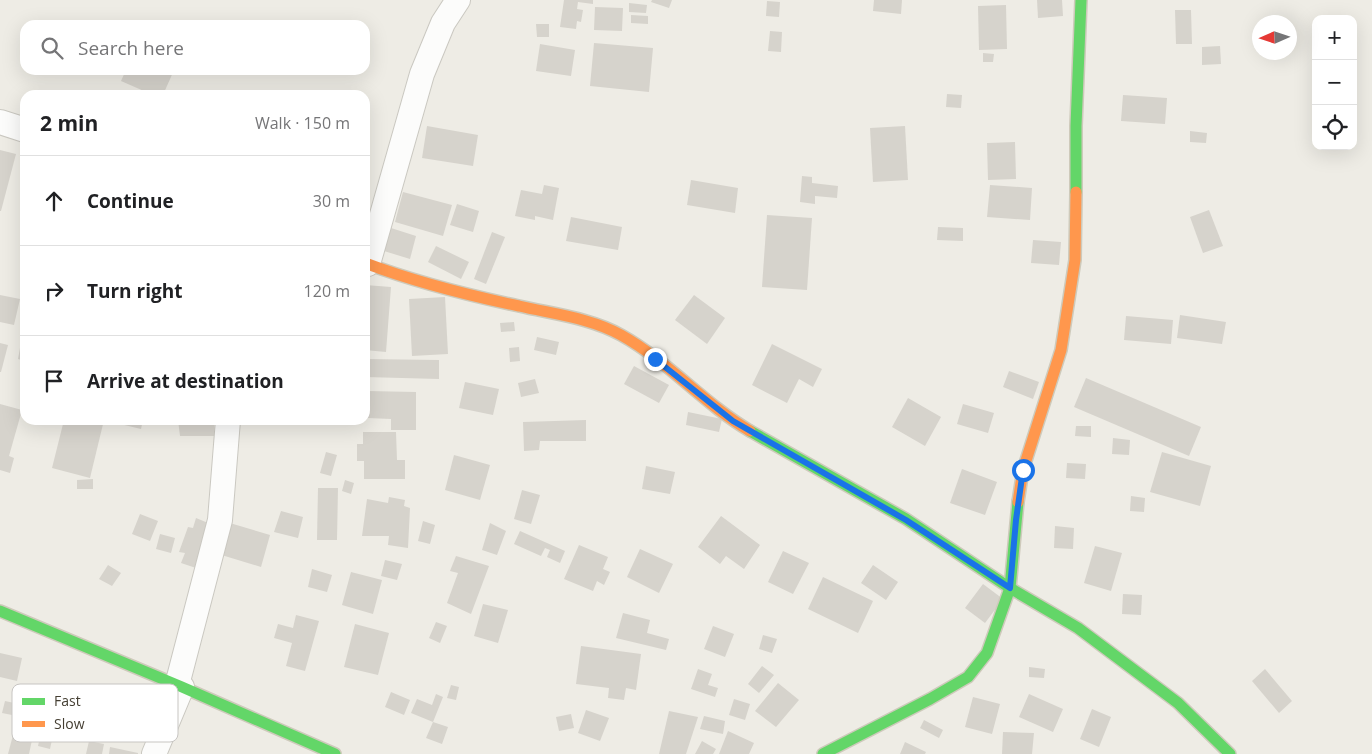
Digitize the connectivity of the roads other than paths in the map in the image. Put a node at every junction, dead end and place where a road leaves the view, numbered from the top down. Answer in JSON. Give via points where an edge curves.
{"nodes":[{"id":1,"x":458,"y":0,"type":"edge"},
{"id":2,"x":1081,"y":0,"type":"edge"},
{"id":3,"x":0,"y":122,"type":"edge"},
{"id":4,"x":20,"y":128,"type":"edge"},
{"id":5,"x":370,"y":250,"type":"edge"},
{"id":6,"x":370,"y":265,"type":"edge"},
{"id":7,"x":228,"y":425,"type":"edge"},
{"id":8,"x":1010,"y":588,"type":"junction"},
{"id":9,"x":0,"y":610,"type":"edge"},
{"id":10,"x":174,"y":684,"type":"edge"},
{"id":11,"x":179,"y":686,"type":"joint"},
{"id":12,"x":158,"y":742,"type":"edge"},
{"id":13,"x":154,"y":754,"type":"edge"},
{"id":14,"x":335,"y":754,"type":"edge"},
{"id":15,"x":823,"y":754,"type":"edge"},
{"id":16,"x":1230,"y":754,"type":"edge"}],
"edges":[{"from":1,"to":5,"type":"street","via":[[444,23],[422,74]]},
{"from":2,"to":8,"type":"street","via":[[1075,260],[1061,350],[1023,470]]},
{"from":3,"to":4,"type":"street"},
{"from":6,"to":8,"type":"street","via":[[450,291],[588,322],[621,335],[733,421],[906,520]]},
{"from":7,"to":11,"type":"street","via":[[220,520]]},
{"from":8,"to":15,"type":"street","via":[[987,653],[968,677]]},
{"from":8,"to":16,"type":"street","via":[[1078,628],[1178,703]]},
{"from":9,"to":10,"type":"street"},
{"from":11,"to":14,"type":"street"},
{"from":12,"to":13,"type":"street"}]}
